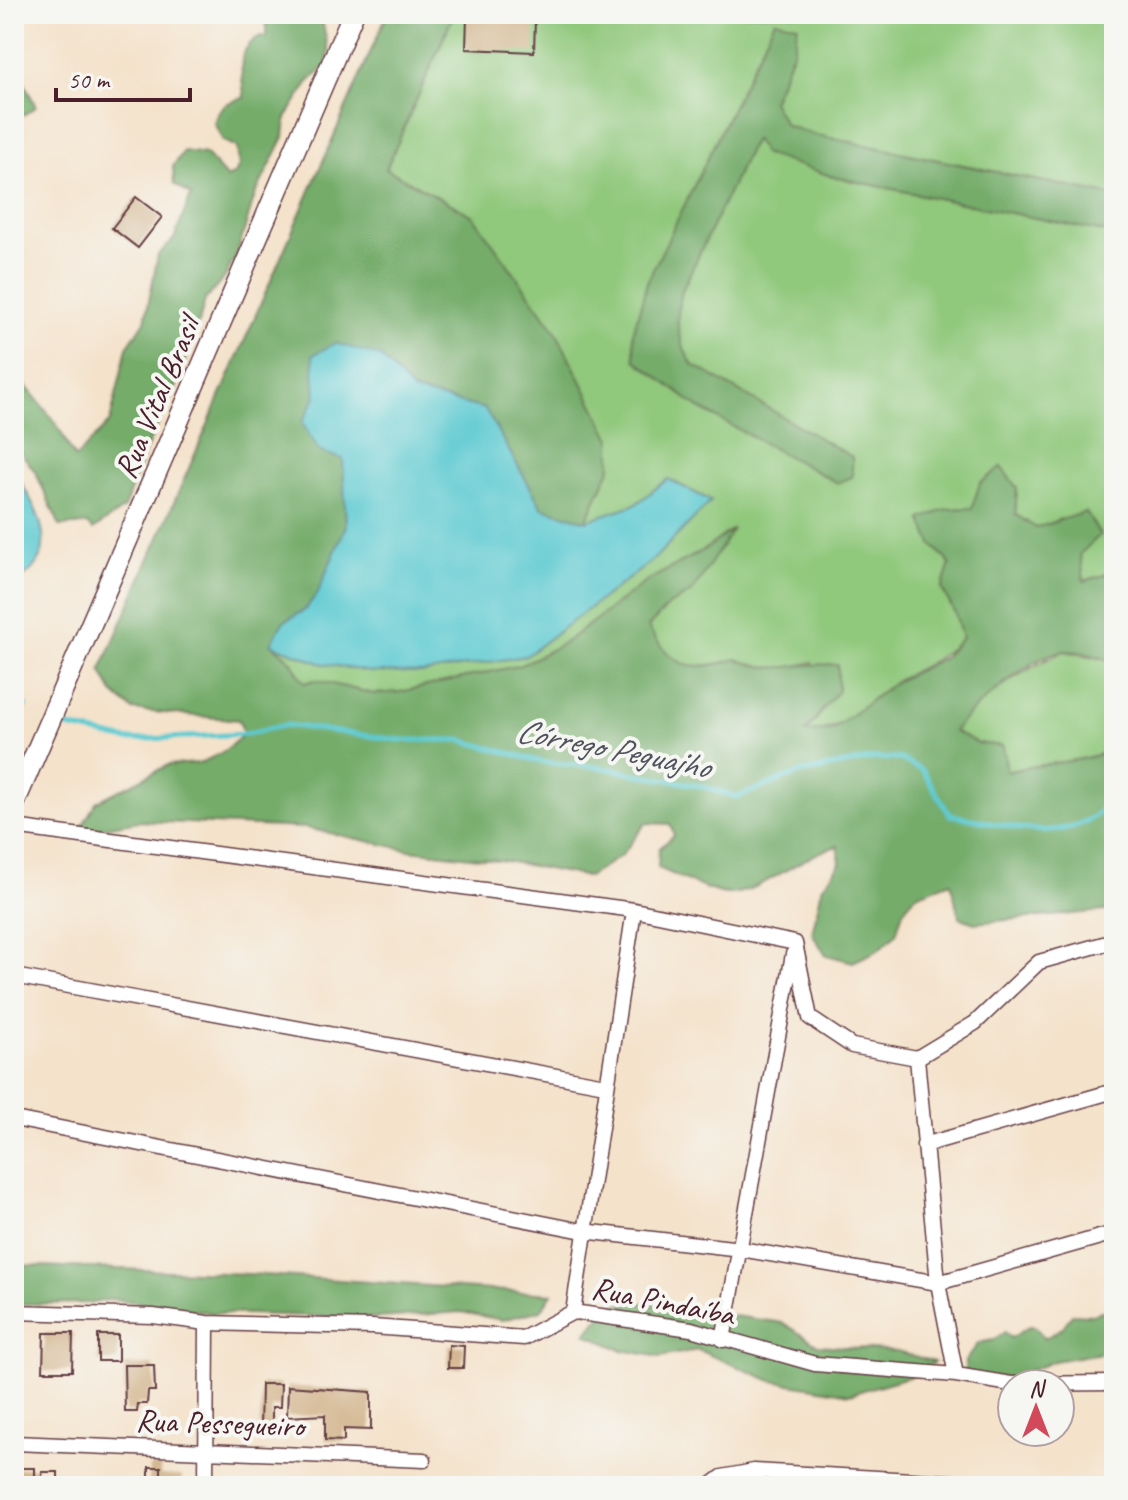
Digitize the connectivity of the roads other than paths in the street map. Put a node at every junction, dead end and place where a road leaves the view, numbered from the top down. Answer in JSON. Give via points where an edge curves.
{"nodes":[{"id":1,"x":353,"y":14,"type":"edge"},
{"id":2,"x":14,"y":804,"type":"edge"},
{"id":3,"x":14,"y":827,"type":"edge"},
{"id":4,"x":634,"y":910,"type":"junction"},
{"id":5,"x":1114,"y":941,"type":"edge"},
{"id":6,"x":795,"y":943,"type":"junction"},
{"id":7,"x":14,"y":976,"type":"edge"},
{"id":8,"x":917,"y":1058,"type":"junction"},
{"id":9,"x":605,"y":1085,"type":"junction"},
{"id":10,"x":1114,"y":1091,"type":"edge"},
{"id":11,"x":14,"y":1119,"type":"edge"},
{"id":12,"x":924,"y":1145,"type":"junction"},
{"id":13,"x":583,"y":1231,"type":"junction"},
{"id":14,"x":1114,"y":1233,"type":"edge"},
{"id":15,"x":741,"y":1249,"type":"junction"},
{"id":16,"x":938,"y":1283,"type":"junction"},
{"id":17,"x":14,"y":1312,"type":"edge"},
{"id":18,"x":573,"y":1312,"type":"junction"},
{"id":19,"x":207,"y":1323,"type":"junction"},
{"id":20,"x":723,"y":1340,"type":"junction"},
{"id":21,"x":956,"y":1375,"type":"junction"},
{"id":22,"x":1114,"y":1383,"type":"edge"},
{"id":23,"x":14,"y":1443,"type":"edge"},
{"id":24,"x":207,"y":1450,"type":"junction"},
{"id":25,"x":424,"y":1460,"type":"dead end"},
{"id":26,"x":206,"y":1486,"type":"edge"},
{"id":27,"x":710,"y":1486,"type":"edge"},
{"id":28,"x":1017,"y":1486,"type":"edge"}],
"edges":[{"from":1,"to":2,"type":"main road","name":"Rua Vital Brasil"},
{"from":3,"to":4,"type":"street"},
{"from":4,"to":6,"type":"street"},
{"from":4,"to":9,"type":"street"},
{"from":5,"to":8,"type":"street","via":[[1039,962],[975,1023]]},
{"from":6,"to":8,"type":"street","via":[[810,1018],[852,1046]]},
{"from":6,"to":15,"type":"street"},
{"from":7,"to":9,"type":"street"},
{"from":8,"to":12,"type":"street"},
{"from":9,"to":13,"type":"street"},
{"from":10,"to":12,"type":"street"},
{"from":11,"to":13,"type":"street"},
{"from":12,"to":16,"type":"street"},
{"from":13,"to":15,"type":"street"},
{"from":13,"to":18,"type":"street"},
{"from":14,"to":16,"type":"street"},
{"from":15,"to":16,"type":"street"},
{"from":15,"to":20,"type":"street"},
{"from":16,"to":21,"type":"street"},
{"from":17,"to":19,"type":"street","name":"Rua Pindaíba"},
{"from":18,"to":19,"type":"street","name":"Rua Pindaíba","via":[[524,1338]]},
{"from":18,"to":20,"type":"street","name":"Rua Pindaíba","via":[[691,1329]]},
{"from":19,"to":24,"type":"street"},
{"from":20,"to":21,"type":"street","name":"Rua Pindaíba","via":[[815,1364]]},
{"from":21,"to":22,"type":"street","name":"Rua Pindaíba","via":[[1011,1384]]},
{"from":23,"to":24,"type":"street","name":"Rua Pessegueiro"},
{"from":24,"to":25,"type":"street","name":"Rua Pessegueiro"},
{"from":24,"to":26,"type":"street"},
{"from":27,"to":28,"type":"street","via":[[722,1477],[754,1471]]}]}
